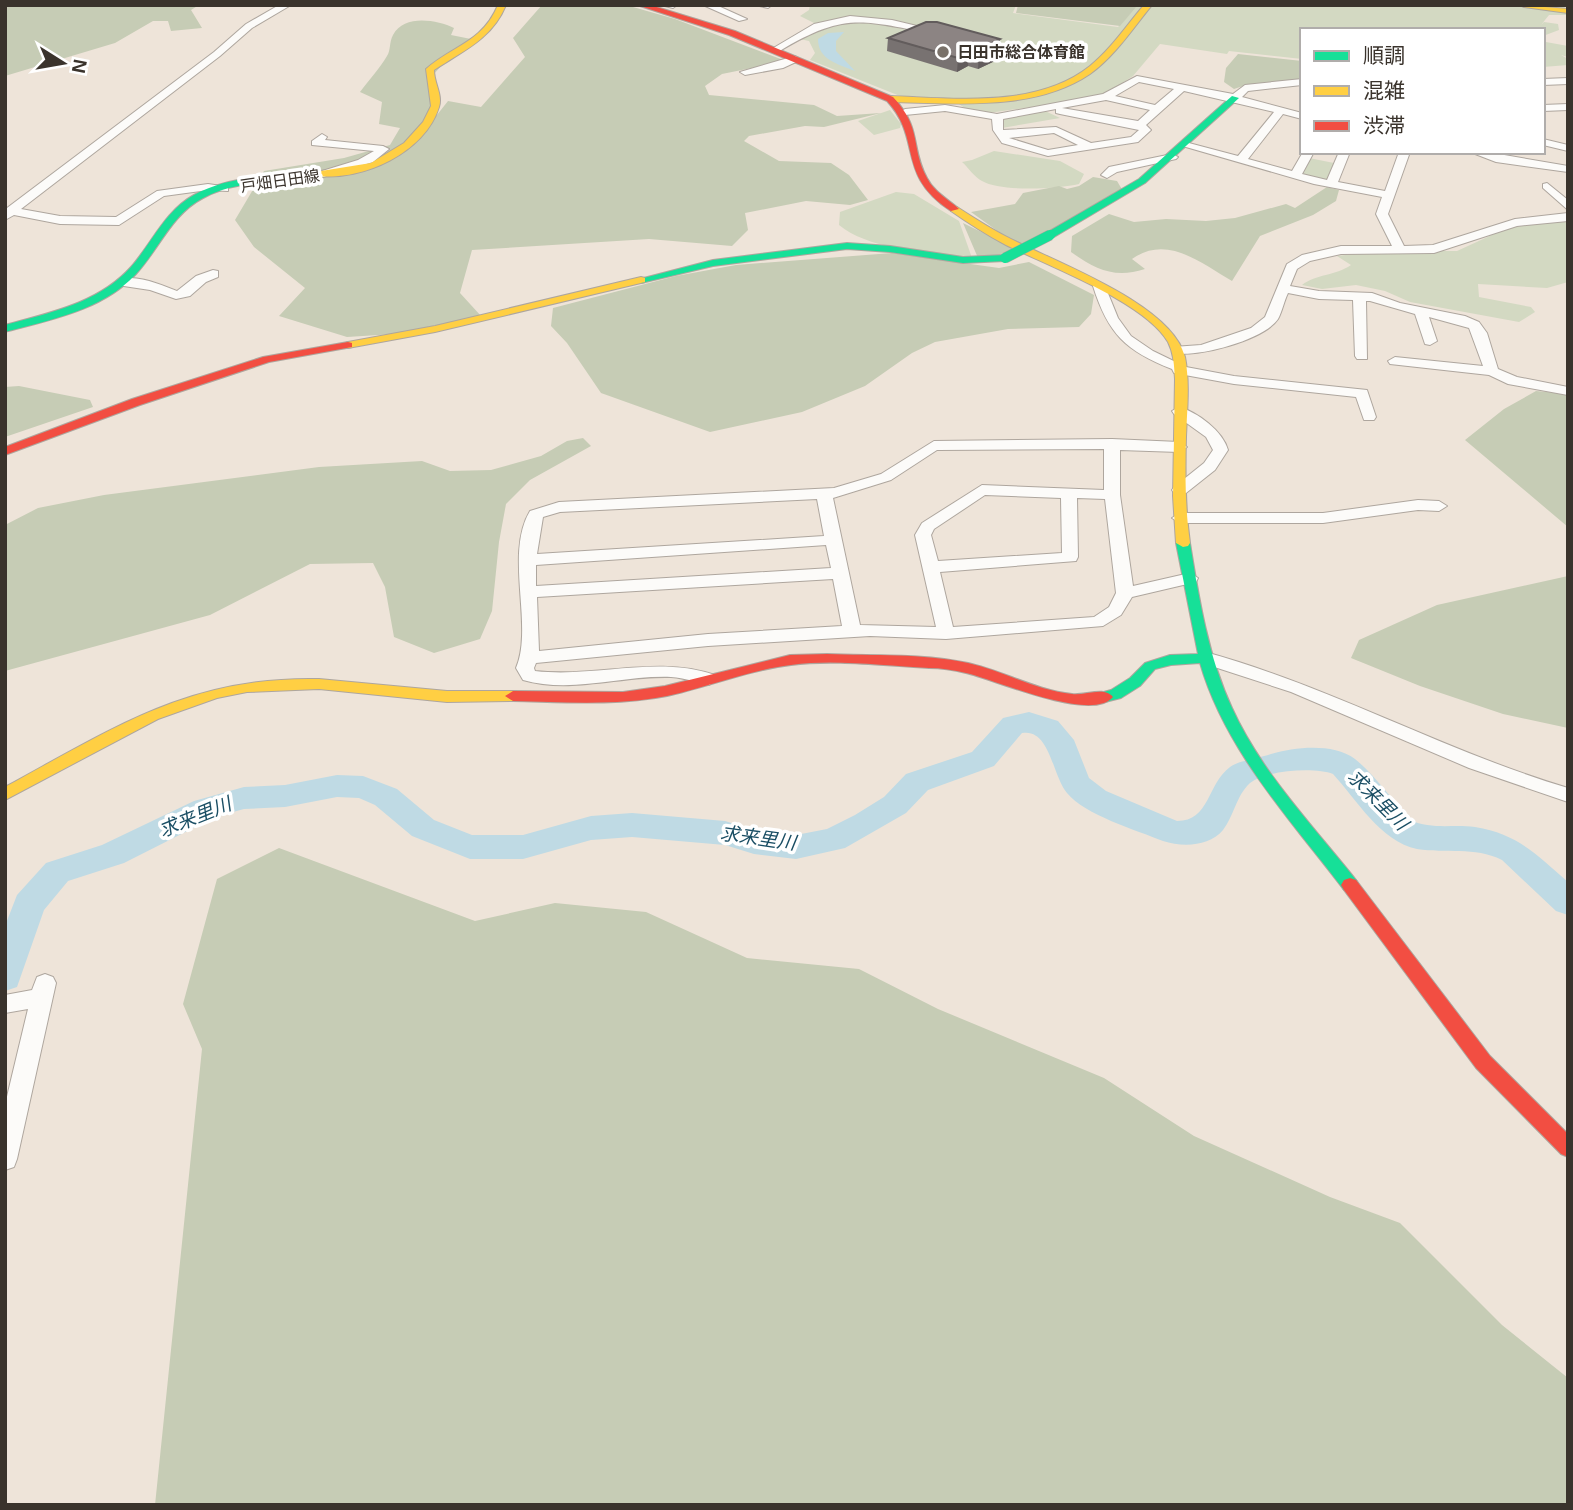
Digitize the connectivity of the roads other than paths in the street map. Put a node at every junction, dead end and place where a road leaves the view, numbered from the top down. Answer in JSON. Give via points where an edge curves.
{"nodes":[{"id":1,"x":287,"y":5,"type":"edge"},
{"id":2,"x":641,"y":5,"type":"edge"},
{"id":3,"x":665,"y":5,"type":"edge"},
{"id":4,"x":673,"y":5,"type":"edge"},
{"id":5,"x":707,"y":5,"type":"edge"},
{"id":6,"x":759,"y":5,"type":"edge"},
{"id":7,"x":768,"y":5,"type":"edge"},
{"id":8,"x":1148,"y":5,"type":"edge"},
{"id":9,"x":1524,"y":5,"type":"edge"},
{"id":10,"x":1568,"y":11,"type":"edge"},
{"id":11,"x":496,"y":14,"type":"edge"},
{"id":12,"x":742,"y":19,"type":"dead end"},
{"id":13,"x":933,"y":31,"type":"edge"},
{"id":14,"x":775,"y":50,"type":"junction"},
{"id":15,"x":795,"y":59,"type":"junction"},
{"id":16,"x":745,"y":72,"type":"dead end"},
{"id":17,"x":1568,"y":81,"type":"edge"},
{"id":18,"x":1300,"y":82,"type":"edge"},
{"id":19,"x":1545,"y":82,"type":"edge"},
{"id":20,"x":1182,"y":87,"type":"junction"},
{"id":21,"x":1106,"y":97,"type":"junction"},
{"id":22,"x":1236,"y":98,"type":"junction"},
{"id":23,"x":890,"y":99,"type":"junction"},
{"id":24,"x":1568,"y":107,"type":"edge"},
{"id":25,"x":1157,"y":108,"type":"junction"},
{"id":26,"x":1048,"y":109,"type":"junction"},
{"id":27,"x":1545,"y":109,"type":"edge"},
{"id":28,"x":1281,"y":110,"type":"junction"},
{"id":29,"x":905,"y":112,"type":"junction"},
{"id":30,"x":1300,"y":115,"type":"edge"},
{"id":31,"x":997,"y":117,"type":"junction"},
{"id":32,"x":1140,"y":125,"type":"junction"},
{"id":33,"x":366,"y":135,"type":"dead end"},
{"id":34,"x":1001,"y":135,"type":"junction"},
{"id":35,"x":322,"y":137,"type":"dead end"},
{"id":36,"x":1545,"y":142,"type":"edge"},
{"id":37,"x":1185,"y":145,"type":"junction"},
{"id":38,"x":355,"y":146,"type":"junction"},
{"id":39,"x":1092,"y":148,"type":"junction"},
{"id":40,"x":1568,"y":148,"type":"edge"},
{"id":41,"x":1308,"y":154,"type":"edge"},
{"id":42,"x":1344,"y":154,"type":"edge"},
{"id":43,"x":1404,"y":154,"type":"edge"},
{"id":44,"x":1481,"y":154,"type":"edge"},
{"id":45,"x":1172,"y":157,"type":"junction"},
{"id":46,"x":1241,"y":160,"type":"junction"},
{"id":47,"x":1568,"y":170,"type":"edge"},
{"id":48,"x":323,"y":174,"type":"junction"},
{"id":49,"x":1107,"y":175,"type":"dead end"},
{"id":50,"x":1296,"y":176,"type":"junction"},
{"id":51,"x":1331,"y":184,"type":"junction"},
{"id":52,"x":1548,"y":186,"type":"dead end"},
{"id":53,"x":224,"y":189,"type":"junction"},
{"id":54,"x":1390,"y":195,"type":"junction"},
{"id":55,"x":1568,"y":208,"type":"edge"},
{"id":56,"x":8,"y":214,"type":"edge"},
{"id":57,"x":1568,"y":217,"type":"edge"},
{"id":58,"x":1400,"y":250,"type":"junction"},
{"id":59,"x":213,"y":274,"type":"dead end"},
{"id":60,"x":122,"y":282,"type":"junction"},
{"id":61,"x":1099,"y":286,"type":"junction"},
{"id":62,"x":1283,"y":288,"type":"junction"},
{"id":63,"x":1359,"y":296,"type":"junction"},
{"id":64,"x":1421,"y":311,"type":"junction"},
{"id":65,"x":5,"y":328,"type":"edge"},
{"id":66,"x":1430,"y":341,"type":"dead end"},
{"id":67,"x":1362,"y":356,"type":"dead end"},
{"id":68,"x":1395,"y":361,"type":"dead end"},
{"id":69,"x":1179,"y":362,"type":"junction"},
{"id":70,"x":1492,"y":371,"type":"junction"},
{"id":71,"x":1568,"y":391,"type":"edge"},
{"id":72,"x":1179,"y":411,"type":"junction"},
{"id":73,"x":1369,"y":417,"type":"dead end"},
{"id":74,"x":1112,"y":444,"type":"junction"},
{"id":75,"x":1179,"y":447,"type":"junction"},
{"id":76,"x":5,"y":451,"type":"edge"},
{"id":77,"x":1180,"y":490,"type":"junction"},
{"id":78,"x":1069,"y":493,"type":"junction"},
{"id":79,"x":824,"y":494,"type":"junction"},
{"id":80,"x":1112,"y":495,"type":"junction"},
{"id":81,"x":1439,"y":506,"type":"dead end"},
{"id":82,"x":1180,"y":518,"type":"junction"},
{"id":83,"x":833,"y":540,"type":"junction"},
{"id":84,"x":530,"y":560,"type":"junction"},
{"id":85,"x":932,"y":567,"type":"junction"},
{"id":86,"x":839,"y":573,"type":"junction"},
{"id":87,"x":1190,"y":578,"type":"junction"},
{"id":88,"x":528,"y":592,"type":"junction"},
{"id":89,"x":1125,"y":593,"type":"junction"},
{"id":90,"x":852,"y":631,"type":"junction"},
{"id":91,"x":946,"y":633,"type":"junction"},
{"id":92,"x":530,"y":658,"type":"junction"},
{"id":93,"x":1205,"y":658,"type":"junction"},
{"id":94,"x":709,"y":679,"type":"junction"},
{"id":95,"x":5,"y":794,"type":"edge"},
{"id":96,"x":1568,"y":795,"type":"edge"},
{"id":97,"x":5,"y":1004,"type":"edge"},
{"id":98,"x":1568,"y":1149,"type":"edge"},
{"id":99,"x":5,"y":1159,"type":"edge"}],
"edges":[{"from":1,"to":56,"type":"street","via":[[256,19]]},
{"from":2,"to":14,"type":"street"},
{"from":3,"to":4,"type":"street"},
{"from":5,"to":12,"type":"street"},
{"from":6,"to":7,"type":"street"},
{"from":8,"to":23,"type":"street","via":[[1086,73],[1062,85],[1015,96]]},
{"from":9,"to":10,"type":"street"},
{"from":11,"to":48,"type":"street","name":"戸畑日田線","via":[[480,41],[430,69],[435,109],[403,150],[379,164]]},
{"from":13,"to":14,"type":"street","via":[[875,21],[836,21]]},
{"from":14,"to":15,"type":"street"},
{"from":15,"to":16,"type":"street"},
{"from":15,"to":23,"type":"street"},
{"from":17,"to":19,"type":"street"},
{"from":18,"to":22,"type":"street","via":[[1245,88]]},
{"from":20,"to":21,"type":"street","via":[[1137,79]]},
{"from":20,"to":22,"type":"street"},
{"from":20,"to":25,"type":"street"},
{"from":21,"to":25,"type":"street"},
{"from":21,"to":26,"type":"street"},
{"from":22,"to":28,"type":"street"},
{"from":22,"to":37,"type":"street"},
{"from":23,"to":29,"type":"street"},
{"from":24,"to":27,"type":"street"},
{"from":25,"to":32,"type":"street"},
{"from":26,"to":31,"type":"street"},
{"from":26,"to":32,"type":"street"},
{"from":28,"to":30,"type":"street"},
{"from":28,"to":46,"type":"street"},
{"from":29,"to":31,"type":"street","via":[[945,108]]},
{"from":29,"to":61,"type":"street","via":[[920,172],[935,195],[1002,238]]},
{"from":31,"to":34,"type":"street"},
{"from":32,"to":39,"type":"street","via":[[1146,130],[1133,140]]},
{"from":33,"to":38,"type":"street"},
{"from":34,"to":39,"type":"street","via":[[1056,130]]},
{"from":34,"to":39,"type":"street","via":[[1040,153]]},
{"from":35,"to":38,"type":"street","via":[[316,144]]},
{"from":36,"to":40,"type":"street"},
{"from":37,"to":45,"type":"street"},
{"from":37,"to":46,"type":"street"},
{"from":38,"to":48,"type":"street","via":[[383,149],[366,163]]},
{"from":41,"to":50,"type":"street"},
{"from":42,"to":51,"type":"street"},
{"from":43,"to":54,"type":"street"},
{"from":44,"to":47,"type":"street"},
{"from":45,"to":49,"type":"street","via":[[1113,169]]},
{"from":45,"to":76,"type":"street","bridge":true,"via":[[1142,181],[1005,258],[963,260],[847,246],[694,267],[435,330],[267,359]]},
{"from":46,"to":50,"type":"street"},
{"from":48,"to":53,"type":"street","name":"戸畑日田線"},
{"from":50,"to":51,"type":"street"},
{"from":51,"to":54,"type":"street"},
{"from":52,"to":55,"type":"street"},
{"from":53,"to":56,"type":"street","via":[[161,193],[119,221]]},
{"from":53,"to":60,"type":"street","name":"戸畑日田線","via":[[186,204]]},
{"from":54,"to":58,"type":"street","via":[[1382,214]]},
{"from":57,"to":58,"type":"street","via":[[1515,223],[1434,249]]},
{"from":58,"to":62,"type":"street","via":[[1322,252],[1291,267]]},
{"from":59,"to":60,"type":"street","via":[[176,296],[152,286]]},
{"from":60,"to":65,"type":"street","name":"戸畑日田線","via":[[81,304]]},
{"from":61,"to":69,"type":"street","via":[[1142,310]]},
{"from":61,"to":69,"type":"street","via":[[1114,326],[1126,342],[1151,357]]},
{"from":62,"to":63,"type":"street"},
{"from":62,"to":69,"type":"street","via":[[1271,320],[1256,331]]},
{"from":63,"to":64,"type":"street"},
{"from":63,"to":67,"type":"street"},
{"from":64,"to":66,"type":"street"},
{"from":64,"to":70,"type":"street","via":[[1474,325]]},
{"from":68,"to":70,"type":"street"},
{"from":69,"to":72,"type":"street"},
{"from":69,"to":73,"type":"street","via":[[1234,380],[1362,393]]},
{"from":70,"to":71,"type":"street","via":[[1513,381]]},
{"from":72,"to":75,"type":"street"},
{"from":72,"to":77,"type":"street","via":[[1219,440],[1222,450],[1217,461]]},
{"from":74,"to":75,"type":"street"},
{"from":74,"to":79,"type":"street","via":[[934,446],[870,484]]},
{"from":74,"to":80,"type":"street"},
{"from":75,"to":77,"type":"street"},
{"from":77,"to":82,"type":"street"},
{"from":78,"to":80,"type":"street"},
{"from":78,"to":85,"type":"street","via":[[982,490],[928,526],[923,536]]},
{"from":78,"to":85,"type":"street","via":[[1070,556]]},
{"from":79,"to":83,"type":"street"},
{"from":79,"to":84,"type":"street","via":[[547,509],[532,522]]},
{"from":80,"to":89,"type":"street"},
{"from":81,"to":82,"type":"street","via":[[1323,518]]},
{"from":82,"to":87,"type":"street"},
{"from":83,"to":84,"type":"street"},
{"from":83,"to":86,"type":"street"},
{"from":84,"to":88,"type":"street"},
{"from":85,"to":91,"type":"street"},
{"from":86,"to":88,"type":"street"},
{"from":86,"to":90,"type":"street"},
{"from":87,"to":89,"type":"street"},
{"from":87,"to":93,"type":"street"},
{"from":88,"to":92,"type":"street"},
{"from":89,"to":91,"type":"street","via":[[1120,607],[1097,622]]},
{"from":90,"to":91,"type":"street"},
{"from":90,"to":92,"type":"street"},
{"from":92,"to":94,"type":"street","via":[[525,668],[529,676],[549,679],[677,671]]},
{"from":93,"to":94,"type":"street","via":[[1150,666],[1116,694],[1093,700],[1050,695],[968,668],[911,661],[790,660]]},
{"from":93,"to":96,"type":"street","via":[[1326,699],[1499,775]]},
{"from":93,"to":98,"type":"street","via":[[1227,717],[1248,750],[1483,1062]]},
{"from":94,"to":95,"type":"street","via":[[665,691],[598,697],[442,696],[321,683],[245,687],[155,715]]},
{"from":97,"to":99,"type":"street","via":[[43,990]]}]}
